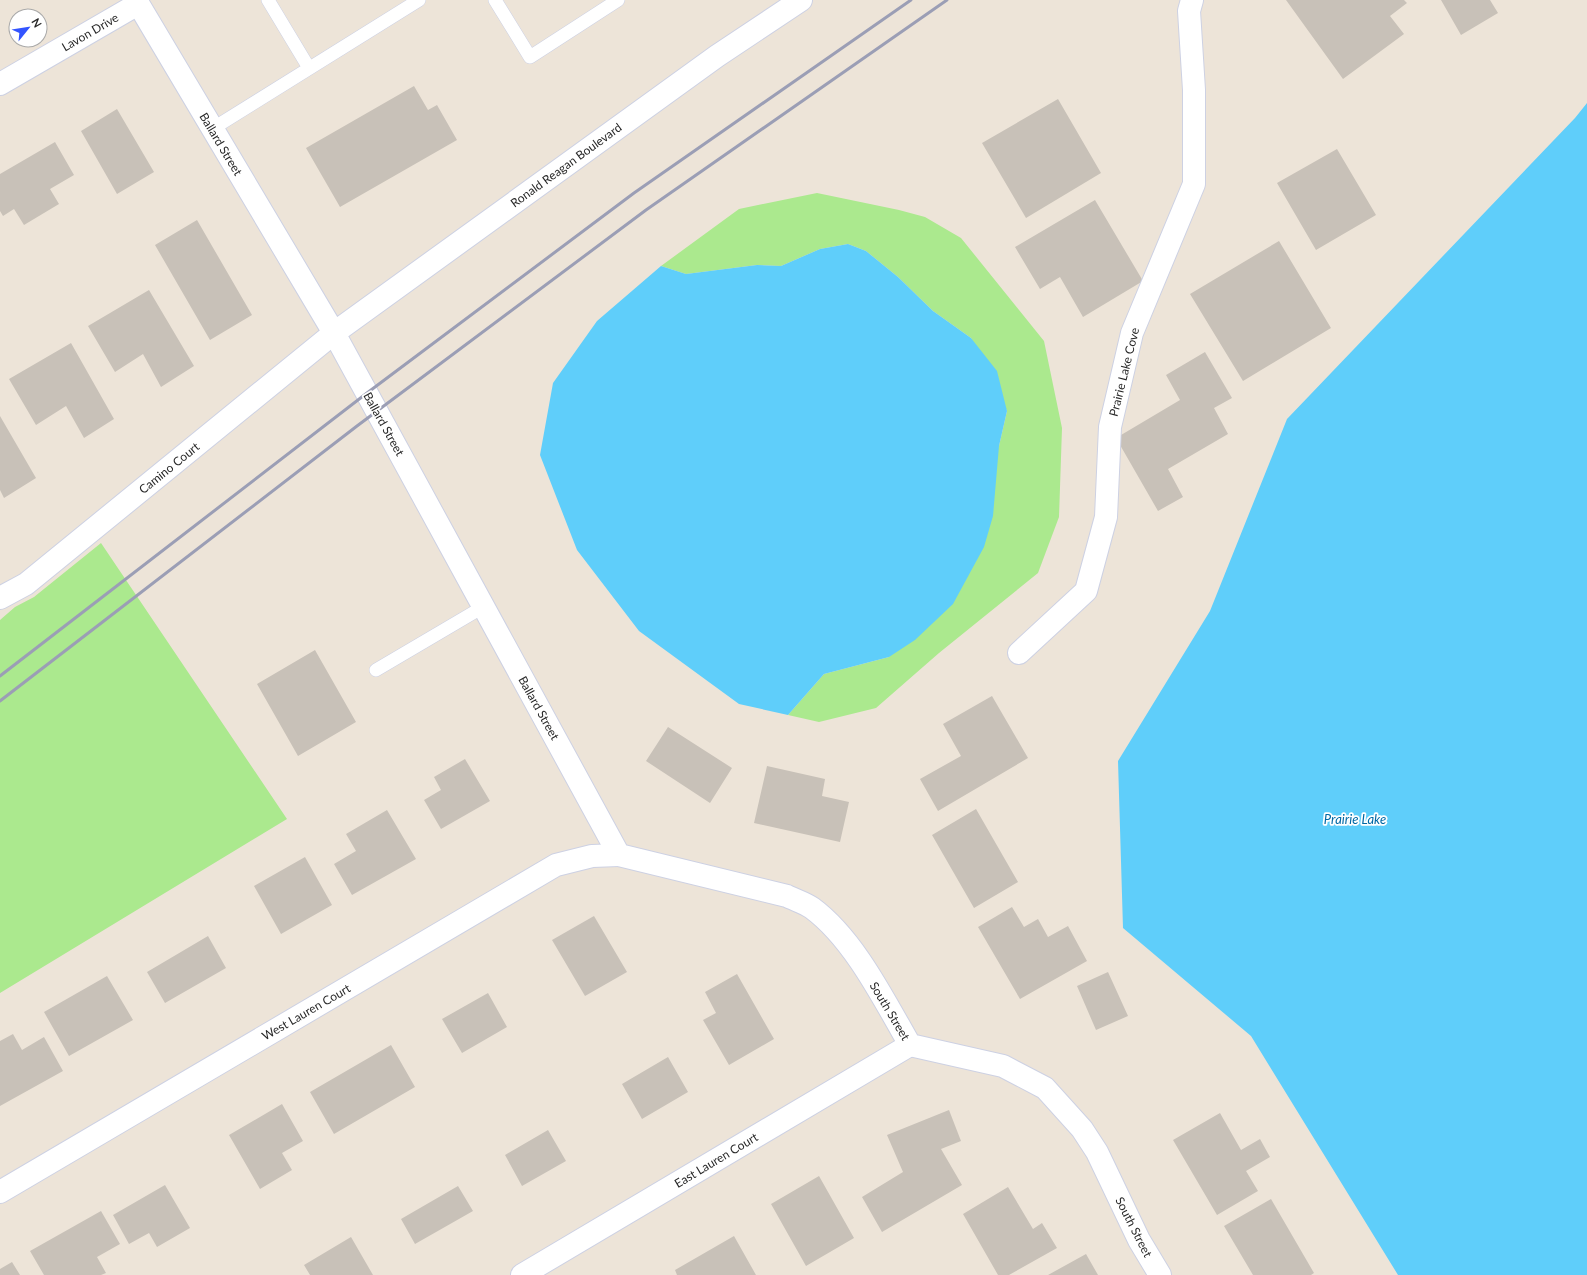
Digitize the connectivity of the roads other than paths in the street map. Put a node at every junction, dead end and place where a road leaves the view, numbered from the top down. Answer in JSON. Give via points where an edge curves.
{"nodes":[{"id":1,"x":268,"y":0,"type":"edge"},
{"id":2,"x":419,"y":0,"type":"edge"},
{"id":3,"x":495,"y":0,"type":"edge"},
{"id":4,"x":618,"y":0,"type":"edge"},
{"id":5,"x":801,"y":0,"type":"edge"},
{"id":6,"x":1192,"y":0,"type":"edge"},
{"id":7,"x":137,"y":2,"type":"edge"},
{"id":8,"x":309,"y":68,"type":"junction"},
{"id":9,"x":0,"y":84,"type":"edge"},
{"id":10,"x":212,"y":129,"type":"junction"},
{"id":11,"x":334,"y":333,"type":"junction"},
{"id":12,"x":0,"y":598,"type":"edge"},
{"id":13,"x":483,"y":607,"type":"junction"},
{"id":14,"x":1019,"y":653,"type":"dead end"},
{"id":15,"x":376,"y":670,"type":"dead end"},
{"id":16,"x":619,"y":855,"type":"junction"},
{"id":17,"x":910,"y":1045,"type":"junction"},
{"id":18,"x":0,"y":1192,"type":"edge"},
{"id":19,"x":522,"y":1275,"type":"edge"},
{"id":20,"x":1160,"y":1275,"type":"edge"}],
"edges":[{"from":1,"to":8,"type":"lane"},
{"from":2,"to":8,"type":"lane"},
{"from":3,"to":4,"type":"lane","via":[[530,57]]},
{"from":5,"to":11,"type":"street","name":"Ronald Reagan Boulevard","via":[[717,56]]},
{"from":6,"to":14,"type":"street","name":"Prairie Lake Cove","via":[[1189,11],[1194,90],[1194,184],[1132,333],[1110,427],[1106,516],[1086,591]]},
{"from":7,"to":9,"type":"street","name":"Lavon Drive"},
{"from":7,"to":10,"type":"street","name":"Ballard Street"},
{"from":8,"to":10,"type":"lane"},
{"from":10,"to":11,"type":"street","name":"Ballard Street"},
{"from":11,"to":12,"type":"street","name":"Camino Court","via":[[26,584]]},
{"from":11,"to":13,"type":"street","name":"Ballard Street"},
{"from":13,"to":15,"type":"lane"},
{"from":13,"to":16,"type":"street","name":"Ballard Street"},
{"from":16,"to":17,"type":"street","name":"South Street","via":[[787,896],[811,908],[837,931],[862,965]]},
{"from":16,"to":18,"type":"street","name":"West Lauren Court","via":[[592,856],[556,865]]},
{"from":17,"to":19,"type":"street","name":"East Lauren Court"},
{"from":17,"to":20,"type":"street","name":"South Street","via":[[1003,1066],[1045,1088],[1082,1129],[1097,1152]]}]}
